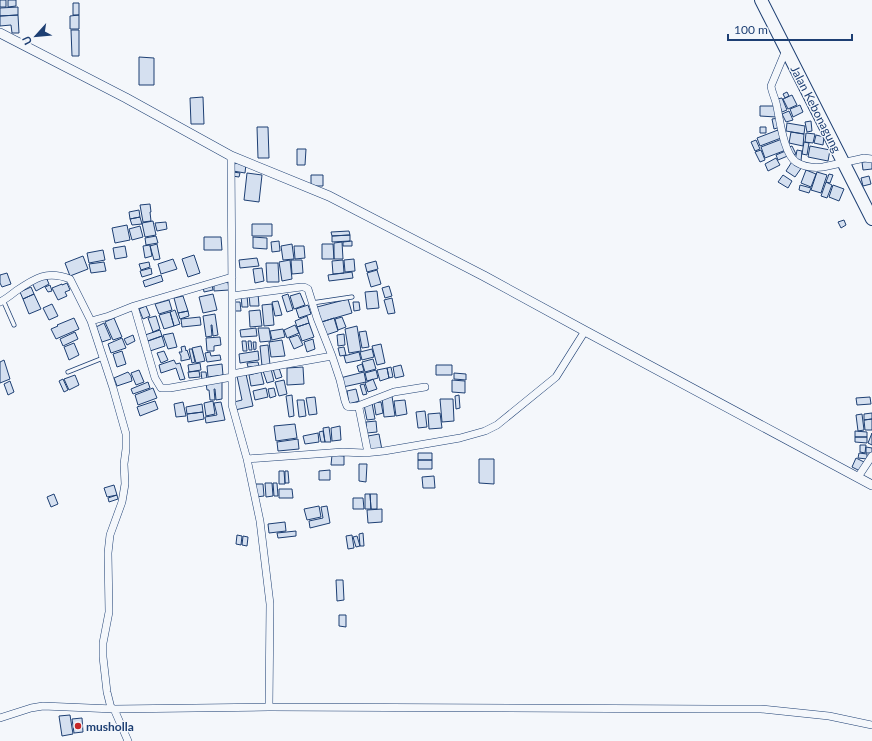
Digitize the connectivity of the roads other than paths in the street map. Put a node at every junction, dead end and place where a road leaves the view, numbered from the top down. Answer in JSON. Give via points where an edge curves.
{"nodes":[{"id":1,"x":761,"y":0,"type":"edge"},
{"id":2,"x":0,"y":33,"type":"edge"},
{"id":3,"x":786,"y":50,"type":"junction"},
{"id":4,"x":231,"y":156,"type":"junction"},
{"id":5,"x":872,"y":159,"type":"edge"},
{"id":6,"x":843,"y":162,"type":"junction"},
{"id":7,"x":872,"y":219,"type":"edge"},
{"id":8,"x":232,"y":277,"type":"junction"},
{"id":9,"x":232,"y":296,"type":"junction"},
{"id":10,"x":352,"y":297,"type":"dead end"},
{"id":11,"x":1,"y":301,"type":"edge"},
{"id":12,"x":312,"y":303,"type":"junction"},
{"id":13,"x":134,"y":306,"type":"junction"},
{"id":14,"x":91,"y":321,"type":"junction"},
{"id":15,"x":14,"y":324,"type":"dead end"},
{"id":16,"x":585,"y":331,"type":"junction"},
{"id":17,"x":332,"y":356,"type":"junction"},
{"id":18,"x":103,"y":358,"type":"junction"},
{"id":19,"x":68,"y":372,"type":"dead end"},
{"id":20,"x":232,"y":376,"type":"junction"},
{"id":21,"x":425,"y":387,"type":"dead end"},
{"id":22,"x":358,"y":406,"type":"junction"},
{"id":23,"x":368,"y":453,"type":"junction"},
{"id":24,"x":872,"y":456,"type":"edge"},
{"id":25,"x":247,"y":459,"type":"junction"},
{"id":26,"x":858,"y":477,"type":"junction"},
{"id":27,"x":872,"y":484,"type":"edge"},
{"id":28,"x":269,"y":707,"type":"junction"},
{"id":29,"x":113,"y":708,"type":"junction"},
{"id":30,"x":0,"y":718,"type":"edge"},
{"id":31,"x":872,"y":725,"type":"edge"},
{"id":32,"x":128,"y":741,"type":"edge"}],
"edges":[{"from":1,"to":3,"type":"main road","name":"Jalan Kebonagung"},
{"from":2,"to":4,"type":"street"},
{"from":3,"to":6,"type":"main road","name":"Jalan Kebonagung"},
{"from":3,"to":6,"type":"street","via":[[771,86],[782,134],[792,158],[800,164],[814,167]]},
{"from":4,"to":8,"type":"street"},
{"from":4,"to":16,"type":"street","via":[[329,196]]},
{"from":5,"to":6,"type":"street"},
{"from":6,"to":7,"type":"main road","name":"Jalan Kebonagung"},
{"from":8,"to":9,"type":"street"},
{"from":8,"to":13,"type":"street"},
{"from":9,"to":12,"type":"street","via":[[304,287],[308,289]]},
{"from":9,"to":20,"type":"street"},
{"from":10,"to":12,"type":"lane"},
{"from":11,"to":14,"type":"street","via":[[36,279],[51,274],[61,276],[70,279]]},
{"from":11,"to":15,"type":"lane"},
{"from":12,"to":17,"type":"street"},
{"from":13,"to":14,"type":"street"},
{"from":13,"to":20,"type":"street","via":[[155,378],[161,388]]},
{"from":14,"to":18,"type":"street"},
{"from":16,"to":23,"type":"street","via":[[556,377],[485,431],[460,438]]},
{"from":16,"to":26,"type":"street"},
{"from":17,"to":20,"type":"street"},
{"from":17,"to":22,"type":"street","via":[[347,406]]},
{"from":18,"to":19,"type":"lane"},
{"from":18,"to":29,"type":"street","via":[[126,434],[125,484],[108,546],[108,612],[103,643],[107,692]]},
{"from":20,"to":25,"type":"street","via":[[232,406]]},
{"from":21,"to":22,"type":"street","via":[[394,392]]},
{"from":22,"to":23,"type":"street"},
{"from":23,"to":25,"type":"street","via":[[343,452]]},
{"from":24,"to":26,"type":"street"},
{"from":25,"to":28,"type":"street","via":[[260,522],[270,604]]},
{"from":26,"to":27,"type":"street"},
{"from":28,"to":29,"type":"street"},
{"from":28,"to":31,"type":"street","via":[[761,709],[829,716]]},
{"from":29,"to":30,"type":"street","via":[[43,706]]},
{"from":29,"to":32,"type":"street"}]}
